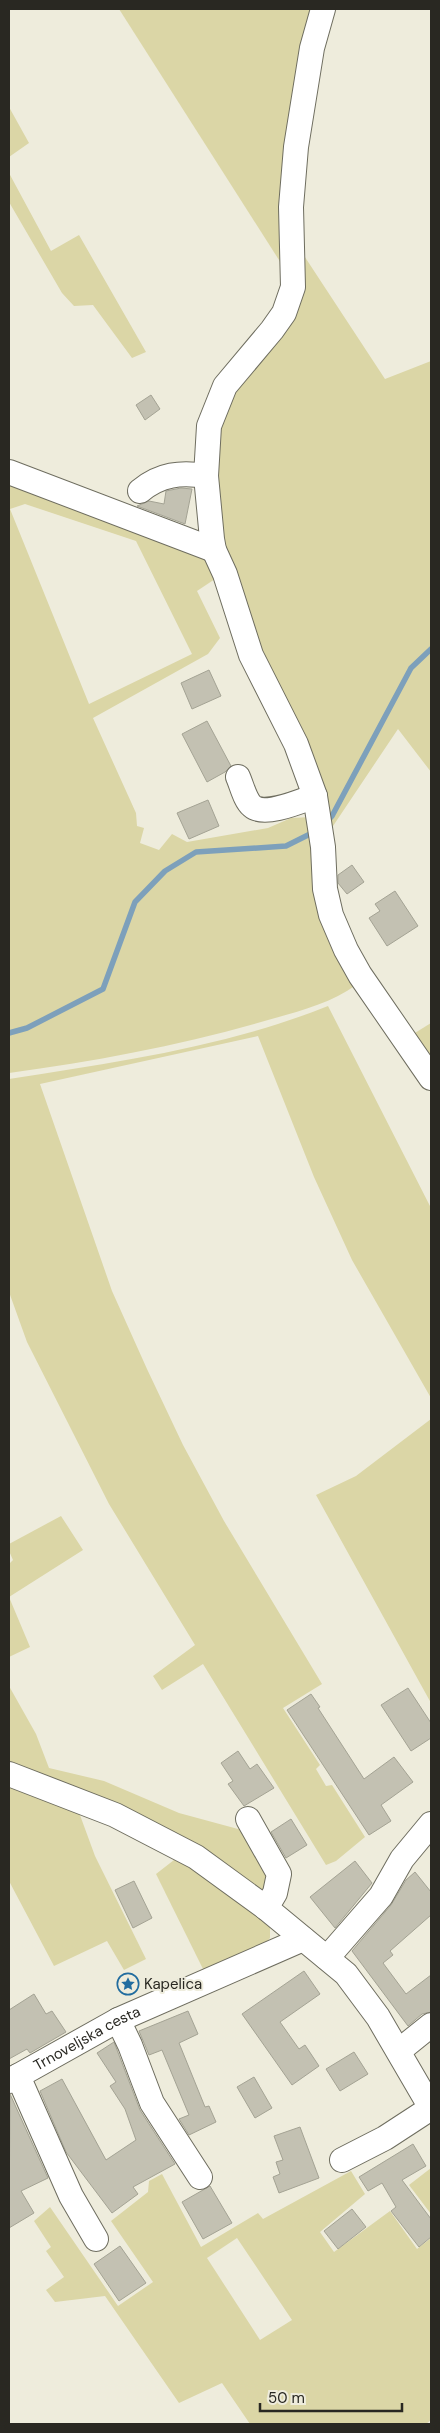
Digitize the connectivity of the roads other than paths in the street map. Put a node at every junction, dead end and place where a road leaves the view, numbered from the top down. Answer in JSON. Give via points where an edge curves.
{"nodes":[{"id":1,"x":322,"y":9,"type":"edge"},
{"id":2,"x":9,"y":472,"type":"edge"},
{"id":3,"x":206,"y":476,"type":"junction"},
{"id":4,"x":140,"y":491,"type":"dead end"},
{"id":5,"x":214,"y":550,"type":"junction"},
{"id":6,"x":238,"y":778,"type":"dead end"},
{"id":7,"x":315,"y":796,"type":"junction"},
{"id":8,"x":431,"y":1078,"type":"edge"},
{"id":9,"x":9,"y":1774,"type":"edge"},
{"id":10,"x":248,"y":1819,"type":"dead end"},
{"id":11,"x":431,"y":1824,"type":"edge"},
{"id":12,"x":266,"y":1908,"type":"junction"},
{"id":13,"x":303,"y":1939,"type":"junction"},
{"id":14,"x":327,"y":1958,"type":"junction"},
{"id":15,"x":118,"y":2020,"type":"junction"},
{"id":16,"x":431,"y":2026,"type":"edge"},
{"id":17,"x":400,"y":2050,"type":"junction"},
{"id":18,"x":14,"y":2079,"type":"edge"},
{"id":19,"x":431,"y":2108,"type":"edge"},
{"id":20,"x":342,"y":2160,"type":"dead end"},
{"id":21,"x":200,"y":2177,"type":"dead end"},
{"id":22,"x":96,"y":2239,"type":"dead end"}],
"edges":[{"from":1,"to":3,"type":"street","via":[[312,48],[296,147],[290,300],[272,330],[225,386],[209,426]]},
{"from":2,"to":5,"type":"street"},
{"from":3,"to":4,"type":"street","via":[[172,475],[151,482]]},
{"from":3,"to":5,"type":"street"},
{"from":5,"to":7,"type":"street","via":[[251,655],[296,744]]},
{"from":6,"to":7,"type":"street","via":[[252,806],[260,810]]},
{"from":7,"to":8,"type":"street","via":[[329,906],[346,950]]},
{"from":9,"to":12,"type":"street","via":[[115,1815],[196,1857]]},
{"from":10,"to":12,"type":"street","via":[[279,1874],[275,1893]]},
{"from":11,"to":14,"type":"street","via":[[402,1859],[381,1896]]},
{"from":12,"to":13,"type":"street"},
{"from":13,"to":14,"type":"street"},
{"from":13,"to":15,"type":"street","name":"Trnoveljska cesta"},
{"from":14,"to":17,"type":"street","via":[[346,1974]]},
{"from":15,"to":18,"type":"street","name":"Trnoveljska cesta"},
{"from":15,"to":21,"type":"street","via":[[152,2103]]},
{"from":16,"to":17,"type":"street"},
{"from":17,"to":19,"type":"street"},
{"from":18,"to":22,"type":"street"},
{"from":19,"to":20,"type":"street","via":[[385,2138]]}]}
